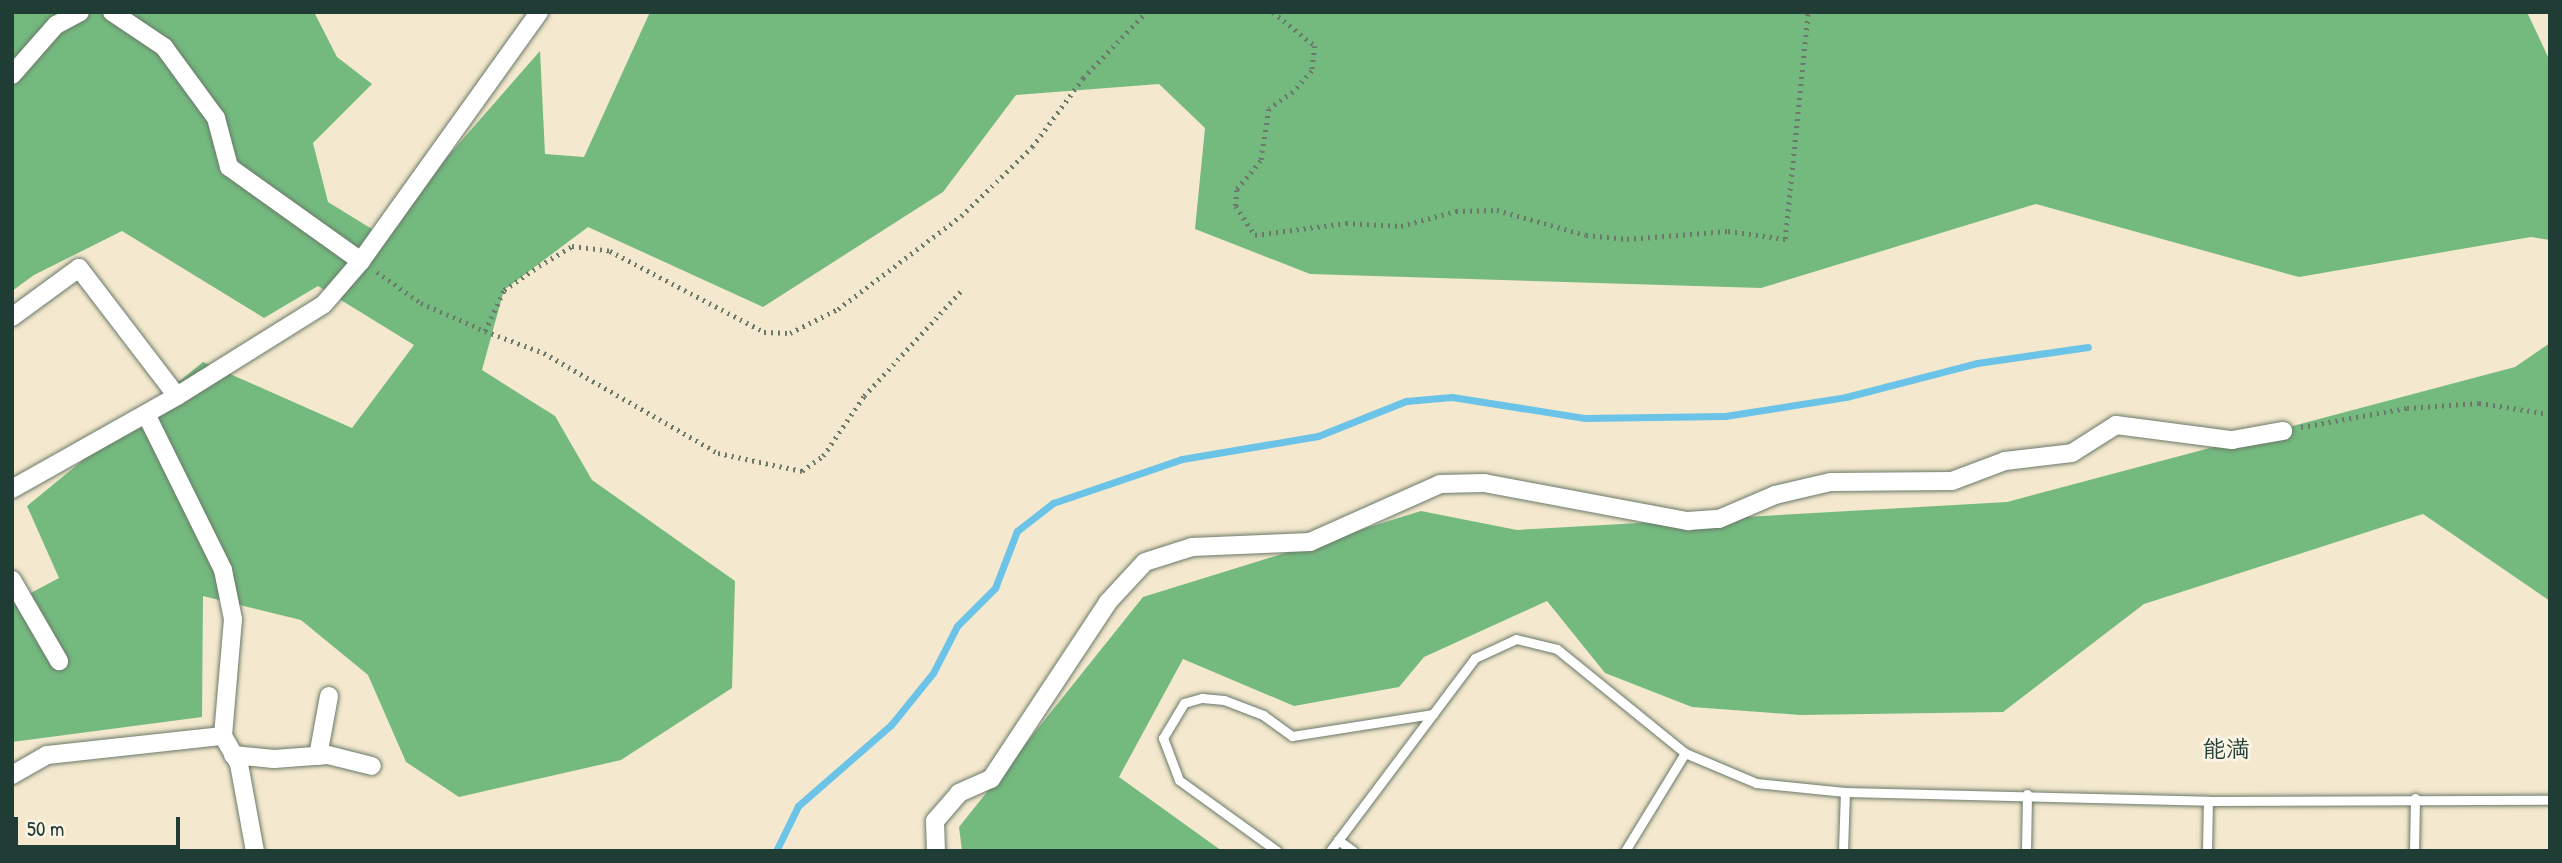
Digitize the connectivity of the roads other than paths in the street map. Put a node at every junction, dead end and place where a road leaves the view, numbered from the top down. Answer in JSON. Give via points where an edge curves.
{"nodes":[{"id":1,"x":80,"y":12,"type":"edge"},
{"id":2,"x":112,"y":12,"type":"edge"},
{"id":3,"x":539,"y":12,"type":"edge"},
{"id":4,"x":12,"y":75,"type":"edge"},
{"id":5,"x":361,"y":261,"type":"junction"},
{"id":6,"x":12,"y":317,"type":"edge"},
{"id":7,"x":177,"y":396,"type":"junction"},
{"id":8,"x":146,"y":414,"type":"junction"},
{"id":9,"x":2283,"y":430,"type":"road end"},
{"id":10,"x":12,"y":489,"type":"edge"},
{"id":11,"x":12,"y":580,"type":"edge"},
{"id":12,"x":60,"y":660,"type":"dead end"},
{"id":13,"x":329,"y":696,"type":"dead end"},
{"id":14,"x":1433,"y":714,"type":"junction"},
{"id":15,"x":223,"y":736,"type":"junction"},
{"id":16,"x":1685,"y":753,"type":"junction"},
{"id":17,"x":233,"y":755,"type":"junction"},
{"id":18,"x":318,"y":756,"type":"junction"},
{"id":19,"x":372,"y":766,"type":"dead end"},
{"id":20,"x":12,"y":775,"type":"edge"},
{"id":21,"x":1845,"y":792,"type":"junction"},
{"id":22,"x":2027,"y":794,"type":"junction"},
{"id":23,"x":2415,"y":798,"type":"junction"},
{"id":24,"x":2550,"y":800,"type":"edge"},
{"id":25,"x":2208,"y":802,"type":"junction"},
{"id":26,"x":1338,"y":840,"type":"junction"},
{"id":27,"x":254,"y":851,"type":"edge"},
{"id":28,"x":936,"y":851,"type":"edge"},
{"id":29,"x":1278,"y":851,"type":"edge"},
{"id":30,"x":1329,"y":851,"type":"edge"},
{"id":31,"x":1353,"y":851,"type":"edge"},
{"id":32,"x":1625,"y":851,"type":"edge"},
{"id":33,"x":1843,"y":851,"type":"edge"},
{"id":34,"x":2026,"y":851,"type":"edge"},
{"id":35,"x":2207,"y":851,"type":"edge"},
{"id":36,"x":2414,"y":851,"type":"edge"}],
"edges":[{"from":1,"to":4,"type":"street","via":[[56,25]]},
{"from":2,"to":5,"type":"street","via":[[164,47],[216,118],[229,167]]},
{"from":3,"to":5,"type":"street"},
{"from":5,"to":7,"type":"street","via":[[324,304]]},
{"from":6,"to":7,"type":"street","via":[[79,268]]},
{"from":7,"to":8,"type":"street"},
{"from":8,"to":10,"type":"street"},
{"from":8,"to":15,"type":"street","via":[[223,570],[233,619]]},
{"from":9,"to":28,"type":"street","via":[[2232,440],[2116,425],[2072,453],[2005,461],[1952,481],[1831,482],[1775,495],[1709,519],[1688,521],[1484,483],[1440,484],[1310,541],[1192,547],[1145,562],[1108,602],[991,779],[959,793],[935,821]]},
{"from":11,"to":12,"type":"street"},
{"from":13,"to":18,"type":"street"},
{"from":14,"to":16,"type":"lane","via":[[1475,658],[1516,639],[1557,649]]},
{"from":14,"to":26,"type":"lane"},
{"from":14,"to":29,"type":"lane","via":[[1292,736],[1264,715],[1224,699],[1184,703],[1163,738],[1179,780]]},
{"from":15,"to":17,"type":"street"},
{"from":15,"to":20,"type":"street","via":[[47,755]]},
{"from":16,"to":21,"type":"lane","via":[[1756,783]]},
{"from":16,"to":32,"type":"lane"},
{"from":17,"to":18,"type":"street"},
{"from":17,"to":27,"type":"street"},
{"from":18,"to":19,"type":"street"},
{"from":21,"to":22,"type":"lane"},
{"from":21,"to":33,"type":"lane"},
{"from":22,"to":25,"type":"lane"},
{"from":22,"to":34,"type":"lane"},
{"from":23,"to":24,"type":"lane"},
{"from":23,"to":25,"type":"lane"},
{"from":23,"to":36,"type":"lane"},
{"from":25,"to":35,"type":"lane"},
{"from":26,"to":30,"type":"lane"},
{"from":26,"to":31,"type":"lane"}]}
